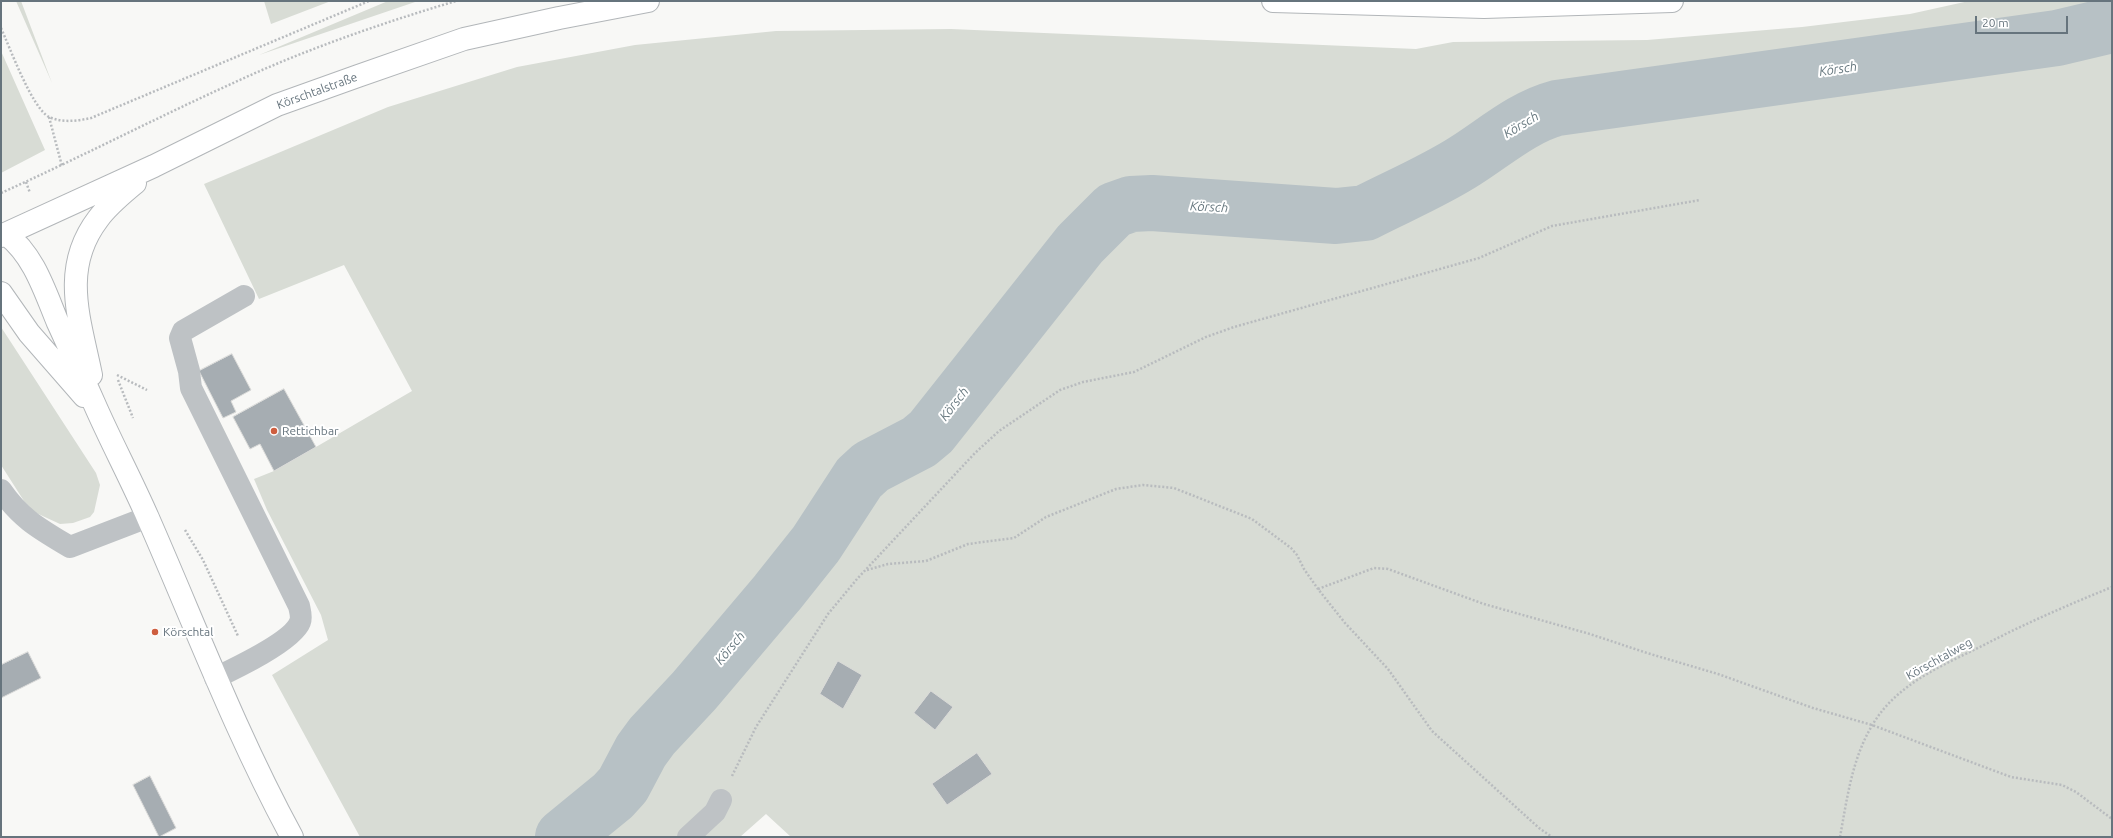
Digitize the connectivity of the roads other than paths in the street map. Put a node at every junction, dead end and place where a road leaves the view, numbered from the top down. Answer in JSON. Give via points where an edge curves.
{"nodes":[{"id":1,"x":648,"y":1,"type":"edge"},
{"id":2,"x":1273,"y":1,"type":"edge"},
{"id":3,"x":1659,"y":1,"type":"edge"},
{"id":4,"x":154,"y":166,"type":"junction"},
{"id":5,"x":3,"y":235,"type":"edge"},
{"id":6,"x":1,"y":293,"type":"edge"},
{"id":7,"x":244,"y":296,"type":"dead end"},
{"id":8,"x":98,"y":412,"type":"junction"},
{"id":9,"x":1,"y":490,"type":"edge"},
{"id":10,"x":148,"y":517,"type":"junction"},
{"id":11,"x":215,"y":678,"type":"junction"},
{"id":12,"x":722,"y":800,"type":"road end"},
{"id":13,"x":292,"y":837,"type":"edge"},
{"id":14,"x":688,"y":837,"type":"edge"}],
"edges":[{"from":1,"to":4,"type":"main road","name":"Körschtalstraße","via":[[464,39],[277,105]]},
{"from":2,"to":3,"type":"main road","via":[[1484,7]]},
{"from":4,"to":5,"type":"main road","name":"Körschtalstraße"},
{"from":4,"to":8,"type":"main road","via":[[98,219],[78,255],[74,284]]},
{"from":5,"to":8,"type":"main road","via":[[15,242],[38,276]]},
{"from":6,"to":8,"type":"main road","via":[[29,333]]},
{"from":7,"to":11,"type":"lane","via":[[184,329],[180,338],[191,388],[299,606],[301,620],[296,628],[264,653]]},
{"from":8,"to":10,"type":"main road"},
{"from":9,"to":10,"type":"lane","via":[[17,512],[70,547]]},
{"from":10,"to":11,"type":"main road"},
{"from":11,"to":13,"type":"main road"},
{"from":12,"to":14,"type":"lane","via":[[716,812]]}]}
